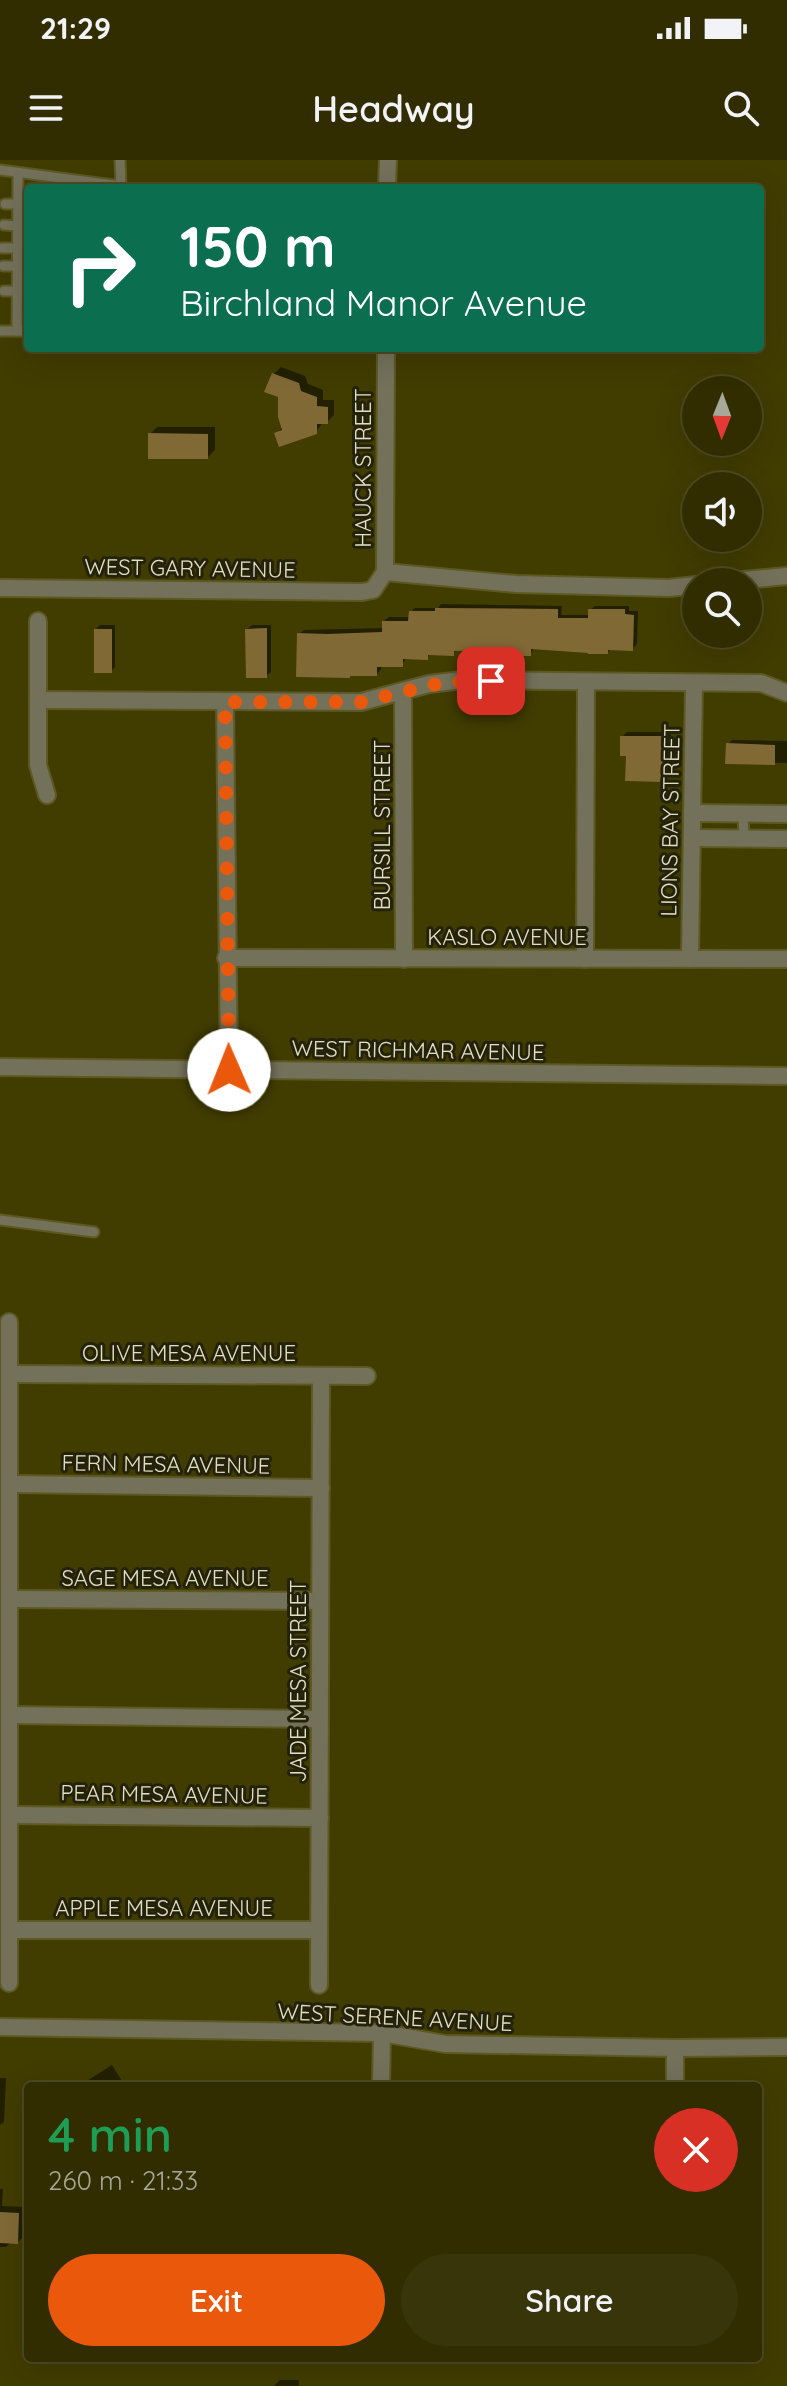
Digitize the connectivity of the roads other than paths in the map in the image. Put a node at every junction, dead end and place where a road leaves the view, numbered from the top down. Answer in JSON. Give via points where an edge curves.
{"nodes":[{"id":1,"x":120,"y":160,"type":"edge"},
{"id":2,"x":388,"y":160,"type":"edge"},
{"id":3,"x":0,"y":170,"type":"edge"},
{"id":4,"x":18,"y":173,"type":"junction"},
{"id":5,"x":99,"y":184,"type":"edge"},
{"id":6,"x":121,"y":184,"type":"edge"},
{"id":7,"x":387,"y":184,"type":"edge"},
{"id":8,"x":5,"y":204,"type":"dead end"},
{"id":9,"x":18,"y":204,"type":"junction"},
{"id":10,"x":4,"y":225,"type":"dead end"},
{"id":11,"x":18,"y":226,"type":"junction"},
{"id":12,"x":2,"y":248,"type":"dead end"},
{"id":13,"x":18,"y":248,"type":"junction"},
{"id":14,"x":3,"y":266,"type":"dead end"},
{"id":15,"x":18,"y":266,"type":"junction"},
{"id":16,"x":4,"y":291,"type":"dead end"},
{"id":17,"x":17,"y":291,"type":"junction"},
{"id":18,"x":0,"y":331,"type":"edge"},
{"id":19,"x":23,"y":331,"type":"edge"},
{"id":20,"x":386,"y":352,"type":"edge"},
{"id":21,"x":787,"y":576,"type":"edge"},
{"id":22,"x":762,"y":578,"type":"edge"},
{"id":23,"x":381,"y":579,"type":"junction"},
{"id":24,"x":682,"y":587,"type":"edge"},
{"id":25,"x":0,"y":588,"type":"edge"},
{"id":26,"x":38,"y":621,"type":"dead end"},
{"id":27,"x":586,"y":682,"type":"junction"},
{"id":28,"x":694,"y":683,"type":"junction"},
{"id":29,"x":403,"y":691,"type":"junction"},
{"id":30,"x":787,"y":693,"type":"edge"},
{"id":31,"x":39,"y":700,"type":"junction"},
{"id":32,"x":225,"y":702,"type":"junction"},
{"id":33,"x":47,"y":795,"type":"dead end"},
{"id":34,"x":692,"y":813,"type":"junction"},
{"id":35,"x":743,"y":814,"type":"junction"},
{"id":36,"x":787,"y":814,"type":"edge"},
{"id":37,"x":692,"y":838,"type":"junction"},
{"id":38,"x":744,"y":838,"type":"junction"},
{"id":39,"x":787,"y":839,"type":"edge"},
{"id":40,"x":226,"y":958,"type":"junction"},
{"id":41,"x":404,"y":959,"type":"junction"},
{"id":42,"x":585,"y":959,"type":"junction"},
{"id":43,"x":690,"y":959,"type":"junction"},
{"id":44,"x":787,"y":959,"type":"edge"},
{"id":45,"x":0,"y":1067,"type":"edge"},
{"id":46,"x":229,"y":1070,"type":"junction"},
{"id":47,"x":787,"y":1076,"type":"edge"},
{"id":48,"x":0,"y":1220,"type":"edge"},
{"id":49,"x":94,"y":1232,"type":"dead end"},
{"id":50,"x":9,"y":1322,"type":"dead end"},
{"id":51,"x":10,"y":1374,"type":"junction"},
{"id":52,"x":321,"y":1376,"type":"junction"},
{"id":53,"x":367,"y":1376,"type":"dead end"},
{"id":54,"x":10,"y":1484,"type":"junction"},
{"id":55,"x":321,"y":1488,"type":"junction"},
{"id":56,"x":5,"y":1551,"type":"edge"},
{"id":57,"x":9,"y":1599,"type":"junction"},
{"id":58,"x":320,"y":1601,"type":"junction"},
{"id":59,"x":9,"y":1715,"type":"junction"},
{"id":60,"x":320,"y":1719,"type":"junction"},
{"id":61,"x":5,"y":1779,"type":"edge"},
{"id":62,"x":9,"y":1815,"type":"junction"},
{"id":63,"x":320,"y":1818,"type":"junction"},
{"id":64,"x":9,"y":1930,"type":"junction"},
{"id":65,"x":319,"y":1930,"type":"junction"},
{"id":66,"x":9,"y":1983,"type":"dead end"},
{"id":67,"x":319,"y":1985,"type":"dead end"},
{"id":68,"x":0,"y":2027,"type":"edge"},
{"id":69,"x":382,"y":2033,"type":"junction"},
{"id":70,"x":787,"y":2047,"type":"edge"},
{"id":71,"x":675,"y":2048,"type":"junction"},
{"id":72,"x":381,"y":2082,"type":"edge"},
{"id":73,"x":675,"y":2082,"type":"edge"}],
"edges":[{"from":1,"to":6,"type":"lane"},
{"from":2,"to":7,"type":"street"},
{"from":3,"to":4,"type":"lane"},
{"from":4,"to":5,"type":"lane"},
{"from":4,"to":9,"type":"lane"},
{"from":8,"to":9,"type":"lane"},
{"from":9,"to":11,"type":"lane"},
{"from":10,"to":11,"type":"lane"},
{"from":11,"to":13,"type":"lane"},
{"from":12,"to":13,"type":"lane"},
{"from":13,"to":15,"type":"lane"},
{"from":14,"to":15,"type":"lane"},
{"from":15,"to":17,"type":"lane"},
{"from":16,"to":17,"type":"lane"},
{"from":17,"to":19,"type":"lane"},
{"from":18,"to":19,"type":"lane"},
{"from":20,"to":23,"type":"street","name":"HAUCK STREET"},
{"from":21,"to":22,"type":"street"},
{"from":23,"to":24,"type":"street","name":"WEST GARY AVENUE"},
{"from":23,"to":25,"type":"street","name":"WEST GARY AVENUE","via":[[373,590],[362,592]]},
{"from":26,"to":31,"type":"street"},
{"from":27,"to":28,"type":"street"},
{"from":27,"to":29,"type":"street","via":[[462,680]]},
{"from":27,"to":42,"type":"street"},
{"from":28,"to":30,"type":"street","via":[[761,683]]},
{"from":28,"to":34,"type":"street","name":"LIONS BAY STREET"},
{"from":29,"to":32,"type":"street","via":[[361,702]]},
{"from":29,"to":41,"type":"street","name":"BURSILL STREET"},
{"from":31,"to":32,"type":"street"},
{"from":31,"to":33,"type":"street","via":[[38,765]]},
{"from":32,"to":40,"type":"street"},
{"from":34,"to":35,"type":"street"},
{"from":34,"to":37,"type":"street","name":"LIONS BAY STREET"},
{"from":35,"to":36,"type":"street"},
{"from":35,"to":38,"type":"lane"},
{"from":37,"to":38,"type":"street"},
{"from":37,"to":43,"type":"street","name":"LIONS BAY STREET"},
{"from":38,"to":39,"type":"street"},
{"from":40,"to":41,"type":"street","name":"KASLO AVENUE"},
{"from":40,"to":46,"type":"street"},
{"from":41,"to":42,"type":"street","name":"KASLO AVENUE"},
{"from":42,"to":43,"type":"street","name":"KASLO AVENUE"},
{"from":43,"to":44,"type":"street","name":"KASLO AVENUE"},
{"from":45,"to":46,"type":"street","name":"WEST RICHMAR AVENUE"},
{"from":46,"to":47,"type":"street","name":"WEST RICHMAR AVENUE"},
{"from":48,"to":49,"type":"lane"},
{"from":50,"to":51,"type":"street"},
{"from":51,"to":52,"type":"street","name":"OLIVE MESA AVENUE"},
{"from":51,"to":54,"type":"street"},
{"from":52,"to":53,"type":"street","name":"OLIVE MESA AVENUE"},
{"from":52,"to":55,"type":"street","name":"JADE MESA STREET"},
{"from":54,"to":55,"type":"street","name":"FERN MESA AVENUE"},
{"from":54,"to":56,"type":"street"},
{"from":55,"to":58,"type":"street","name":"JADE MESA STREET"},
{"from":56,"to":57,"type":"street"},
{"from":57,"to":58,"type":"street","name":"SAGE MESA AVENUE"},
{"from":57,"to":59,"type":"street"},
{"from":58,"to":60,"type":"street","name":"JADE MESA STREET"},
{"from":59,"to":60,"type":"street"},
{"from":59,"to":61,"type":"street"},
{"from":60,"to":63,"type":"street","name":"JADE MESA STREET"},
{"from":61,"to":62,"type":"street"},
{"from":62,"to":63,"type":"street","name":"PEAR MESA AVENUE"},
{"from":62,"to":64,"type":"street"},
{"from":63,"to":65,"type":"street","name":"JADE MESA STREET"},
{"from":64,"to":65,"type":"street","name":"APPLE MESA AVENUE"},
{"from":64,"to":66,"type":"street"},
{"from":65,"to":67,"type":"street","name":"JADE MESA STREET"},
{"from":68,"to":69,"type":"street","name":"WEST SERENE AVENUE"},
{"from":69,"to":71,"type":"street","name":"WEST SERENE AVENUE","via":[[445,2044]]},
{"from":69,"to":72,"type":"street"},
{"from":70,"to":71,"type":"street","name":"WEST SERENE AVENUE"},
{"from":71,"to":73,"type":"street"}]}
